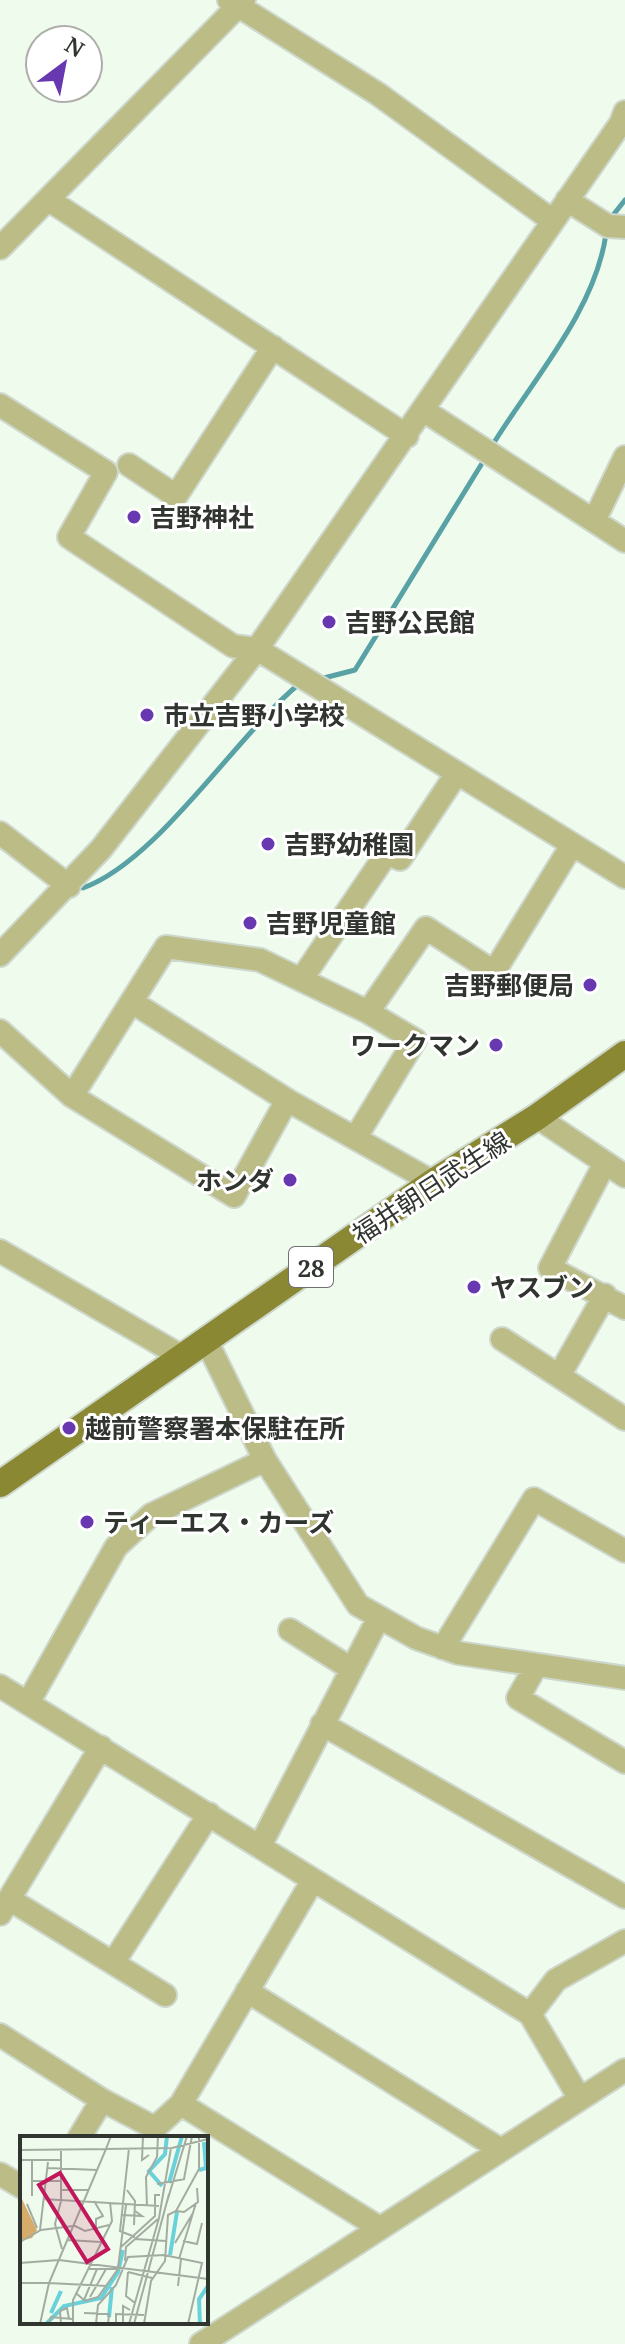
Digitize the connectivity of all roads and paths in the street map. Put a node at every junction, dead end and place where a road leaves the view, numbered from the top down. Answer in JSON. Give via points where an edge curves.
{"nodes":[{"id":1,"x":237,"y":2,"type":"edge"},
{"id":2,"x":625,"y":112,"type":"edge"},
{"id":3,"x":49,"y":200,"type":"junction"},
{"id":4,"x":567,"y":200,"type":"junction"},
{"id":5,"x":553,"y":221,"type":"junction"},
{"id":6,"x":625,"y":227,"type":"edge"},
{"id":7,"x":0,"y":248,"type":"edge"},
{"id":8,"x":273,"y":347,"type":"junction"},
{"id":9,"x":0,"y":405,"type":"edge"},
{"id":10,"x":423,"y":410,"type":"junction"},
{"id":11,"x":407,"y":436,"type":"junction"},
{"id":12,"x":625,"y":457,"type":"edge"},
{"id":13,"x":129,"y":465,"type":"dead end"},
{"id":14,"x":594,"y":521,"type":"junction"},
{"id":15,"x":625,"y":541,"type":"edge"},
{"id":16,"x":257,"y":649,"type":"junction"},
{"id":17,"x":457,"y":773,"type":"junction"},
{"id":18,"x":0,"y":833,"type":"edge"},
{"id":19,"x":572,"y":845,"type":"junction"},
{"id":20,"x":625,"y":877,"type":"edge"},
{"id":21,"x":69,"y":886,"type":"junction"},
{"id":22,"x":0,"y":955,"type":"edge"},
{"id":23,"x":301,"y":980,"type":"junction"},
{"id":24,"x":132,"y":1002,"type":"junction"},
{"id":25,"x":368,"y":1012,"type":"junction"},
{"id":26,"x":0,"y":1031,"type":"edge"},
{"id":27,"x":625,"y":1054,"type":"edge"},
{"id":28,"x":72,"y":1096,"type":"junction"},
{"id":29,"x":287,"y":1100,"type":"junction"},
{"id":30,"x":537,"y":1117,"type":"junction"},
{"id":31,"x":356,"y":1137,"type":"junction"},
{"id":32,"x":605,"y":1163,"type":"junction"},
{"id":33,"x":625,"y":1176,"type":"edge"},
{"id":34,"x":433,"y":1182,"type":"junction"},
{"id":35,"x":0,"y":1251,"type":"edge"},
{"id":36,"x":605,"y":1295,"type":"junction"},
{"id":37,"x":625,"y":1308,"type":"edge"},
{"id":38,"x":502,"y":1339,"type":"dead end"},
{"id":39,"x":206,"y":1340,"type":"junction"},
{"id":40,"x":181,"y":1356,"type":"junction"},
{"id":41,"x":559,"y":1376,"type":"junction"},
{"id":42,"x":625,"y":1419,"type":"edge"},
{"id":43,"x":265,"y":1460,"type":"junction"},
{"id":44,"x":0,"y":1484,"type":"edge"},
{"id":45,"x":625,"y":1551,"type":"edge"},
{"id":46,"x":378,"y":1619,"type":"junction"},
{"id":47,"x":290,"y":1630,"type":"dead end"},
{"id":48,"x":443,"y":1648,"type":"junction"},
{"id":49,"x":536,"y":1666,"type":"junction"},
{"id":50,"x":350,"y":1668,"type":"junction"},
{"id":51,"x":625,"y":1678,"type":"edge"},
{"id":52,"x":11,"y":1698,"type":"edge"},
{"id":53,"x":322,"y":1724,"type":"junction"},
{"id":54,"x":101,"y":1747,"type":"junction"},
{"id":55,"x":625,"y":1762,"type":"edge"},
{"id":56,"x":209,"y":1814,"type":"junction"},
{"id":57,"x":260,"y":1846,"type":"junction"},
{"id":58,"x":313,"y":1880,"type":"junction"},
{"id":59,"x":625,"y":1897,"type":"edge"},
{"id":60,"x":4,"y":1907,"type":"edge"},
{"id":61,"x":625,"y":1941,"type":"edge"},
{"id":62,"x":113,"y":1963,"type":"junction"},
{"id":63,"x":247,"y":1991,"type":"junction"},
{"id":64,"x":165,"y":1995,"type":"dead end"},
{"id":65,"x":530,"y":2014,"type":"junction"},
{"id":66,"x":0,"y":2035,"type":"edge"},
{"id":67,"x":620,"y":2081,"type":"edge"},
{"id":68,"x":580,"y":2099,"type":"junction"},
{"id":69,"x":102,"y":2100,"type":"junction"},
{"id":70,"x":181,"y":2104,"type":"junction"},
{"id":71,"x":80,"y":2136,"type":"edge"},
{"id":72,"x":501,"y":2150,"type":"junction"},
{"id":73,"x":0,"y":2174,"type":"edge"},
{"id":74,"x":20,"y":2186,"type":"edge"},
{"id":75,"x":380,"y":2228,"type":"junction"},
{"id":76,"x":201,"y":2344,"type":"edge"}],
"edges":[{"from":1,"to":3,"type":"street"},
{"from":1,"to":5,"type":"street","via":[[378,94]]},
{"from":2,"to":4,"type":"street"},
{"from":3,"to":7,"type":"street"},
{"from":3,"to":8,"type":"street"},
{"from":4,"to":5,"type":"street"},
{"from":4,"to":6,"type":"street","via":[[608,226]]},
{"from":5,"to":10,"type":"street"},
{"from":8,"to":11,"type":"street"},
{"from":8,"to":13,"type":"street","via":[[176,496]]},
{"from":9,"to":16,"type":"street","via":[[106,472],[69,537],[233,646]]},
{"from":10,"to":11,"type":"street"},
{"from":10,"to":14,"type":"street"},
{"from":11,"to":16,"type":"street"},
{"from":12,"to":14,"type":"street"},
{"from":14,"to":15,"type":"street"},
{"from":16,"to":17,"type":"street"},
{"from":16,"to":21,"type":"street"},
{"from":17,"to":19,"type":"street"},
{"from":17,"to":23,"type":"street","via":[[400,859],[387,853]]},
{"from":18,"to":21,"type":"street"},
{"from":19,"to":20,"type":"street"},
{"from":19,"to":25,"type":"street","via":[[494,972],[426,928]]},
{"from":21,"to":22,"type":"street"},
{"from":23,"to":24,"type":"street","via":[[260,960],[166,947]]},
{"from":23,"to":25,"type":"street"},
{"from":24,"to":28,"type":"street"},
{"from":24,"to":29,"type":"street"},
{"from":25,"to":31,"type":"street","via":[[415,1040]]},
{"from":26,"to":28,"type":"street"},
{"from":27,"to":30,"type":"main road","name":"福井朝日武生線","number":"28"},
{"from":28,"to":29,"type":"street","via":[[234,1196]]},
{"from":29,"to":31,"type":"street"},
{"from":30,"to":32,"type":"street"},
{"from":30,"to":34,"type":"main road","name":"福井朝日武生線","number":"28"},
{"from":31,"to":34,"type":"street"},
{"from":32,"to":33,"type":"street"},
{"from":32,"to":36,"type":"street","via":[[550,1268]]},
{"from":34,"to":39,"type":"main road","name":"福井朝日武生線","number":"28"},
{"from":35,"to":40,"type":"street"},
{"from":36,"to":37,"type":"street"},
{"from":36,"to":41,"type":"street"},
{"from":38,"to":41,"type":"street"},
{"from":39,"to":40,"type":"main road","name":"福井朝日武生線","number":"28"},
{"from":39,"to":43,"type":"street"},
{"from":40,"to":44,"type":"main road","name":"福井朝日武生線","number":"28"},
{"from":41,"to":42,"type":"street"},
{"from":43,"to":46,"type":"street","via":[[358,1605]]},
{"from":43,"to":52,"type":"street","via":[[151,1515],[116,1547]]},
{"from":45,"to":48,"type":"street","via":[[534,1499]]},
{"from":46,"to":48,"type":"street"},
{"from":46,"to":50,"type":"street"},
{"from":47,"to":50,"type":"street"},
{"from":48,"to":49,"type":"street"},
{"from":49,"to":51,"type":"street"},
{"from":49,"to":55,"type":"street","via":[[518,1698]]},
{"from":50,"to":53,"type":"street"},
{"from":52,"to":54,"type":"street"},
{"from":53,"to":57,"type":"street"},
{"from":53,"to":59,"type":"street"},
{"from":54,"to":56,"type":"street"},
{"from":54,"to":60,"type":"street"},
{"from":56,"to":57,"type":"street"},
{"from":56,"to":62,"type":"street"},
{"from":57,"to":58,"type":"street"},
{"from":58,"to":63,"type":"street"},
{"from":58,"to":65,"type":"street"},
{"from":60,"to":62,"type":"street"},
{"from":61,"to":65,"type":"street","via":[[556,1980]]},
{"from":62,"to":64,"type":"street"},
{"from":63,"to":70,"type":"street"},
{"from":63,"to":72,"type":"street"},
{"from":65,"to":68,"type":"street"},
{"from":66,"to":69,"type":"street"},
{"from":67,"to":68,"type":"street"},
{"from":68,"to":72,"type":"street"},
{"from":69,"to":70,"type":"street","via":[[155,2128]]},
{"from":69,"to":71,"type":"street"},
{"from":70,"to":75,"type":"street"},
{"from":72,"to":75,"type":"street"},
{"from":73,"to":74,"type":"street"},
{"from":75,"to":76,"type":"street"}]}
